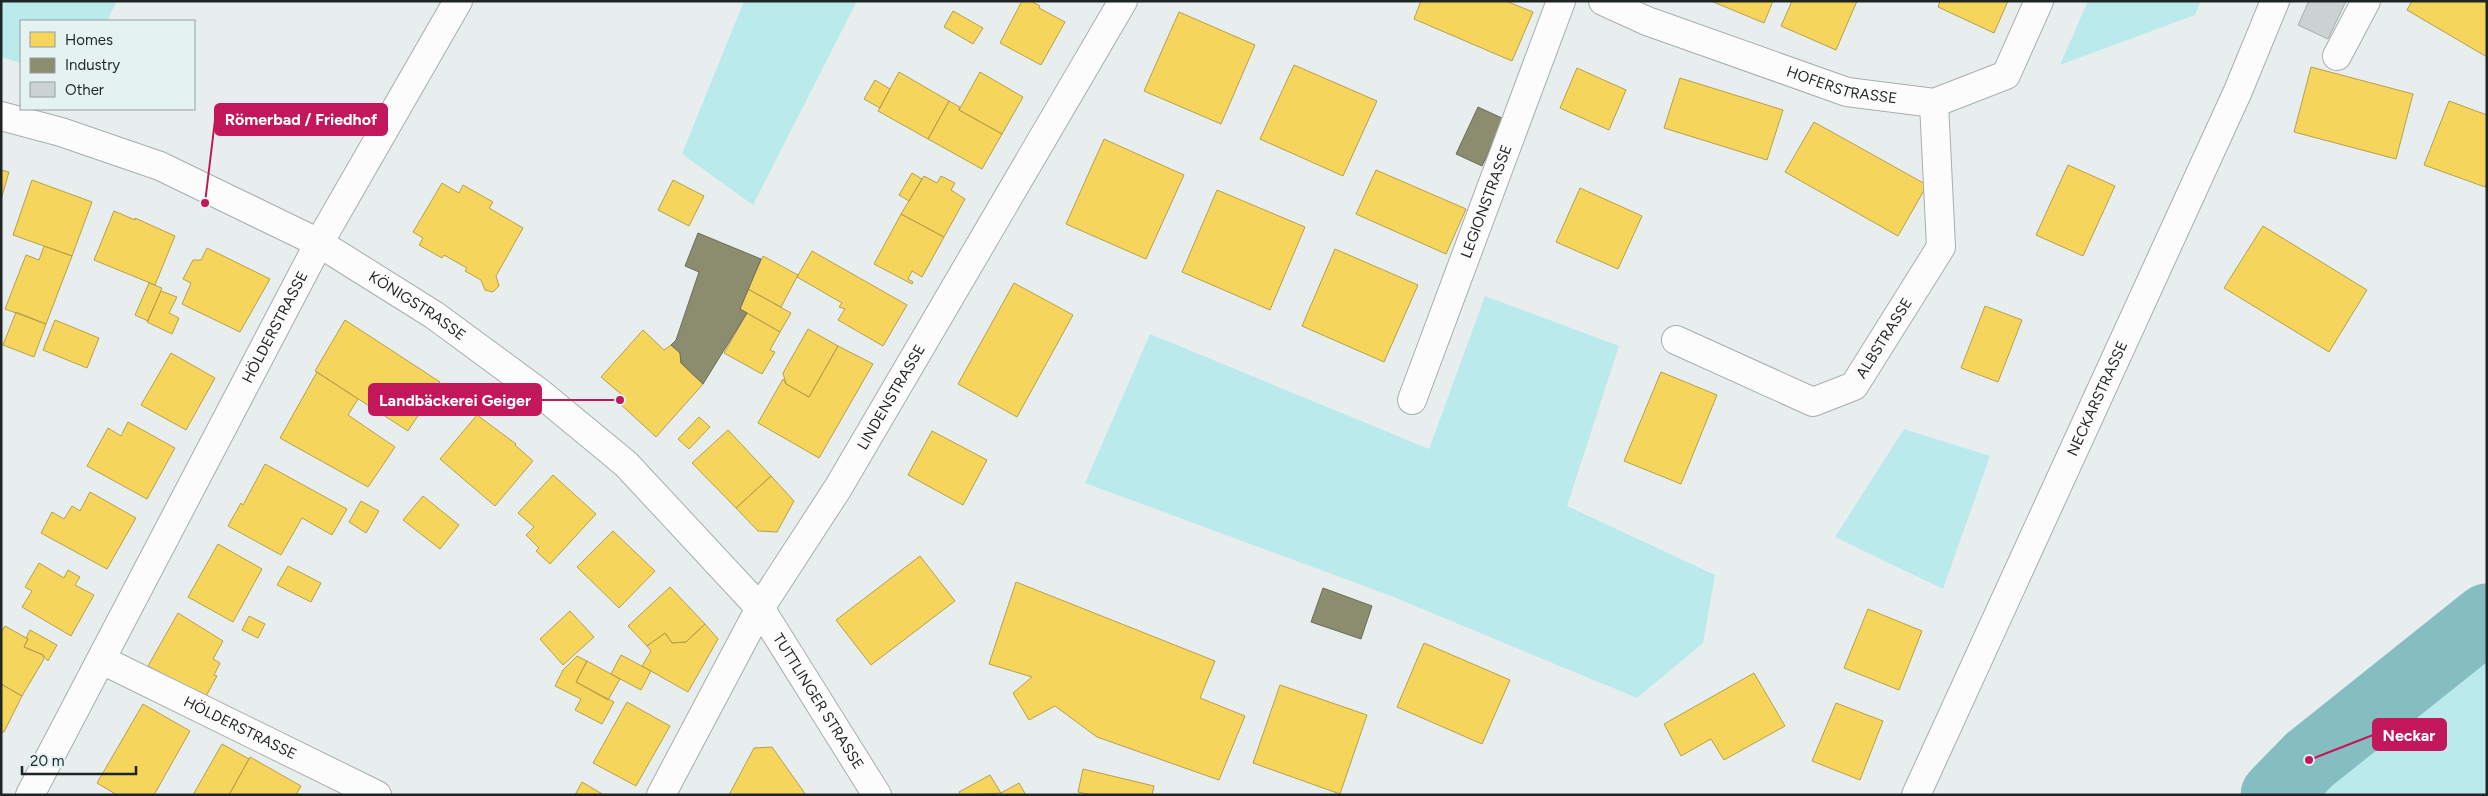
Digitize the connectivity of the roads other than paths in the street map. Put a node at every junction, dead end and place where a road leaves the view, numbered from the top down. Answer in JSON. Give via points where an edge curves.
{"nodes":[{"id":1,"x":458,"y":1,"type":"edge"},
{"id":2,"x":1123,"y":1,"type":"edge"},
{"id":3,"x":1561,"y":1,"type":"edge"},
{"id":4,"x":1603,"y":1,"type":"edge"},
{"id":5,"x":2039,"y":1,"type":"edge"},
{"id":6,"x":2275,"y":1,"type":"edge"},
{"id":7,"x":2366,"y":1,"type":"edge"},
{"id":8,"x":1651,"y":11,"type":"edge"},
{"id":9,"x":2338,"y":56,"type":"dead end"},
{"id":10,"x":1934,"y":103,"type":"junction"},
{"id":11,"x":1,"y":116,"type":"edge"},
{"id":12,"x":319,"y":243,"type":"junction"},
{"id":13,"x":1676,"y":340,"type":"dead end"},
{"id":14,"x":1412,"y":400,"type":"dead end"},
{"id":15,"x":760,"y":608,"type":"junction"},
{"id":16,"x":102,"y":660,"type":"junction"},
{"id":17,"x":30,"y":795,"type":"edge"},
{"id":18,"x":378,"y":795,"type":"edge"},
{"id":19,"x":661,"y":795,"type":"edge"},
{"id":20,"x":877,"y":795,"type":"edge"},
{"id":21,"x":1916,"y":795,"type":"edge"}],
"edges":[{"from":1,"to":12,"type":"street","name":"HÖLDERSTRASSE"},
{"from":2,"to":15,"type":"street","name":"LINDENSTRASSE","via":[[838,488]]},
{"from":3,"to":14,"type":"street","name":"LEGIONSTRASSE"},
{"from":4,"to":8,"type":"street","name":"HOFERSTRASSE"},
{"from":5,"to":10,"type":"street","name":"HOFERSTRASSE","via":[[2006,75]]},
{"from":6,"to":21,"type":"street","name":"NECKARSTRASSE","via":[[2234,100]]},
{"from":7,"to":9,"type":"street"},
{"from":8,"to":10,"type":"street","name":"HOFERSTRASSE","via":[[1847,92]]},
{"from":10,"to":13,"type":"street","name":"ALBSTRASSE","via":[[1941,247],[1854,386],[1813,402]]},
{"from":11,"to":12,"type":"street","name":"KÖNIGSTRASSE","via":[[61,132],[160,166]]},
{"from":12,"to":15,"type":"street","name":"KÖNIGSTRASSE","via":[[434,315],[540,393],[626,464]]},
{"from":12,"to":16,"type":"street","name":"HÖLDERSTRASSE"},
{"from":15,"to":19,"type":"street","name":"LINDENSTRASSE"},
{"from":15,"to":20,"type":"street","name":"TUTTLINGER STRASSE"},
{"from":16,"to":17,"type":"street","name":"HÖLDERSTRASSE"},
{"from":16,"to":18,"type":"street","name":"HÖLDERSTRASSE"}]}
